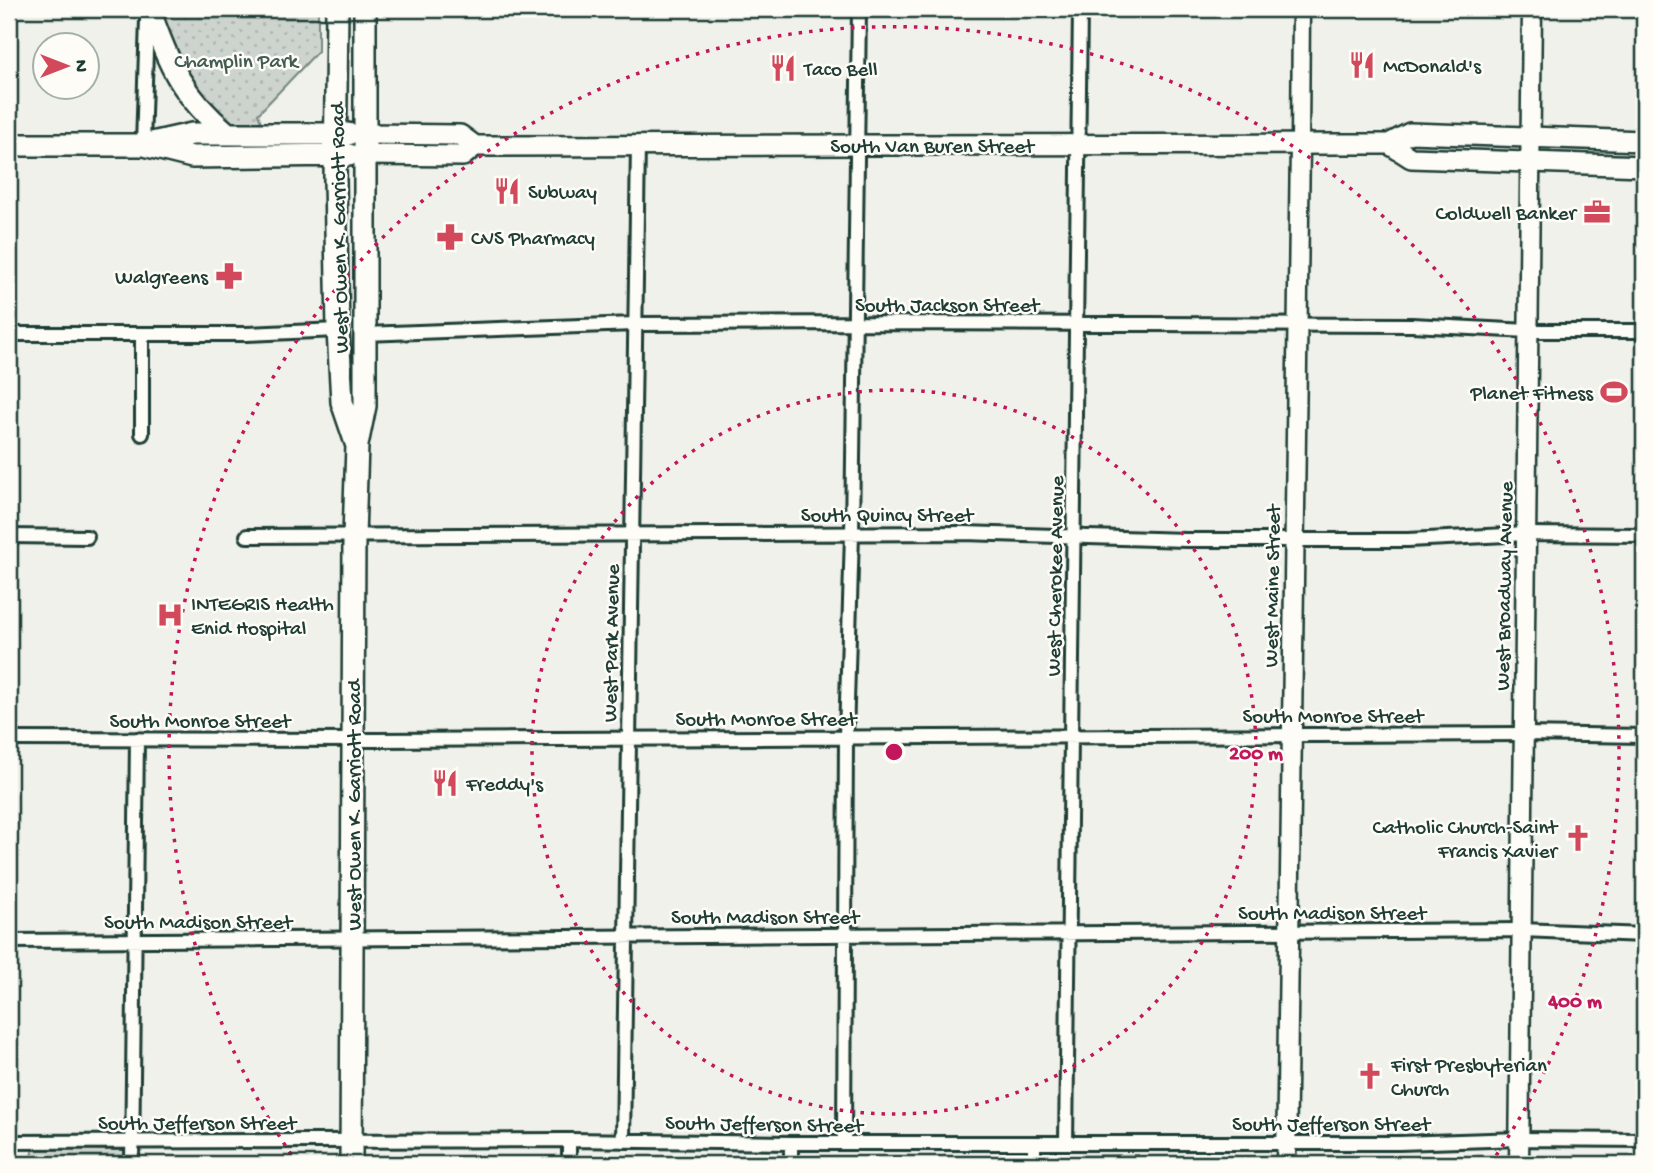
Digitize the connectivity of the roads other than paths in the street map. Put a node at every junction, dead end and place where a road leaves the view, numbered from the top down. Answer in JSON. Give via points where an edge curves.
{"nodes":[{"id":1,"x":149,"y":9,"type":"edge"},
{"id":2,"x":337,"y":9,"type":"edge"},
{"id":3,"x":365,"y":9,"type":"edge"},
{"id":4,"x":859,"y":9,"type":"edge"},
{"id":5,"x":1080,"y":9,"type":"edge"},
{"id":6,"x":1301,"y":9,"type":"edge"},
{"id":7,"x":1532,"y":9,"type":"edge"},
{"id":8,"x":228,"y":134,"type":"junction"},
{"id":9,"x":336,"y":134,"type":"junction"},
{"id":10,"x":364,"y":134,"type":"junction"},
{"id":11,"x":1532,"y":137,"type":"junction"},
{"id":12,"x":1644,"y":141,"type":"edge"},
{"id":13,"x":1300,"y":144,"type":"junction"},
{"id":14,"x":1389,"y":144,"type":"junction"},
{"id":15,"x":9,"y":145,"type":"edge"},
{"id":16,"x":143,"y":145,"type":"junction"},
{"id":17,"x":638,"y":145,"type":"junction"},
{"id":18,"x":858,"y":145,"type":"junction"},
{"id":19,"x":475,"y":146,"type":"junction"},
{"id":20,"x":1079,"y":146,"type":"junction"},
{"id":21,"x":365,"y":155,"type":"junction"},
{"id":22,"x":336,"y":156,"type":"junction"},
{"id":23,"x":1532,"y":160,"type":"junction"},
{"id":24,"x":1644,"y":166,"type":"edge"},
{"id":25,"x":855,"y":323,"type":"junction"},
{"id":26,"x":634,"y":324,"type":"junction"},
{"id":27,"x":1076,"y":324,"type":"junction"},
{"id":28,"x":1299,"y":325,"type":"junction"},
{"id":29,"x":338,"y":330,"type":"junction"},
{"id":30,"x":1529,"y":331,"type":"junction"},
{"id":31,"x":1644,"y":331,"type":"edge"},
{"id":32,"x":9,"y":334,"type":"edge"},
{"id":33,"x":142,"y":334,"type":"junction"},
{"id":34,"x":365,"y":334,"type":"junction"},
{"id":35,"x":142,"y":434,"type":"dead end"},
{"id":36,"x":357,"y":445,"type":"junction"},
{"id":37,"x":631,"y":533,"type":"junction"},
{"id":38,"x":852,"y":534,"type":"junction"},
{"id":39,"x":1526,"y":534,"type":"junction"},
{"id":40,"x":1073,"y":535,"type":"junction"},
{"id":41,"x":1644,"y":535,"type":"edge"},
{"id":42,"x":9,"y":536,"type":"edge"},
{"id":43,"x":247,"y":536,"type":"dead end"},
{"id":44,"x":87,"y":537,"type":"dead end"},
{"id":45,"x":354,"y":537,"type":"junction"},
{"id":46,"x":1294,"y":540,"type":"junction"},
{"id":47,"x":1292,"y":734,"type":"junction"},
{"id":48,"x":1524,"y":734,"type":"junction"},
{"id":49,"x":846,"y":736,"type":"junction"},
{"id":50,"x":1071,"y":736,"type":"junction"},
{"id":51,"x":1644,"y":736,"type":"edge"},
{"id":52,"x":628,"y":738,"type":"junction"},
{"id":53,"x":9,"y":739,"type":"edge"},
{"id":54,"x":136,"y":739,"type":"junction"},
{"id":55,"x":354,"y":739,"type":"junction"},
{"id":56,"x":1522,"y":930,"type":"junction"},
{"id":57,"x":1289,"y":932,"type":"junction"},
{"id":58,"x":1069,"y":933,"type":"junction"},
{"id":59,"x":845,"y":935,"type":"junction"},
{"id":60,"x":1644,"y":935,"type":"edge"},
{"id":61,"x":625,"y":937,"type":"junction"},
{"id":62,"x":352,"y":939,"type":"junction"},
{"id":63,"x":134,"y":940,"type":"junction"},
{"id":64,"x":9,"y":941,"type":"edge"},
{"id":65,"x":1520,"y":1139,"type":"junction"},
{"id":66,"x":569,"y":1140,"type":"junction"},
{"id":67,"x":1644,"y":1140,"type":"edge"},
{"id":68,"x":351,"y":1141,"type":"junction"},
{"id":69,"x":623,"y":1141,"type":"junction"},
{"id":70,"x":9,"y":1142,"type":"edge"},
{"id":71,"x":132,"y":1142,"type":"junction"},
{"id":72,"x":791,"y":1143,"type":"junction"},
{"id":73,"x":844,"y":1143,"type":"junction"},
{"id":74,"x":1034,"y":1143,"type":"junction"},
{"id":75,"x":1066,"y":1143,"type":"junction"},
{"id":76,"x":1286,"y":1143,"type":"junction"},
{"id":77,"x":132,"y":1164,"type":"edge"},
{"id":78,"x":351,"y":1164,"type":"edge"},
{"id":79,"x":569,"y":1164,"type":"edge"},
{"id":80,"x":791,"y":1164,"type":"edge"},
{"id":81,"x":1034,"y":1164,"type":"edge"},
{"id":82,"x":1286,"y":1164,"type":"edge"},
{"id":83,"x":1519,"y":1164,"type":"edge"}],
"edges":[{"from":1,"to":8,"type":"highway","via":[[184,90]]},
{"from":1,"to":16,"type":"street"},
{"from":2,"to":9,"type":"highway","name":"West Owen K. Garriott Road"},
{"from":3,"to":10,"type":"highway","name":"West Owen K. Garriott Road"},
{"from":4,"to":18,"type":"street"},
{"from":5,"to":20,"type":"street","name":"West Cherokee Avenue"},
{"from":6,"to":13,"type":"street","name":"West Maine Street"},
{"from":7,"to":11,"type":"main road","name":"West Broadway Avenue"},
{"from":8,"to":9,"type":"highway","name":"South Van Buren Street"},
{"from":8,"to":16,"type":"highway","name":"South Van Buren Street","via":[[192,134]]},
{"from":9,"to":10,"type":"highway","name":"South Van Buren Street"},
{"from":9,"to":22,"type":"highway","name":"West Owen K. Garriott Road"},
{"from":10,"to":19,"type":"main road","name":"South Van Buren Street","via":[[460,135]]},
{"from":10,"to":21,"type":"highway","name":"West Owen K. Garriott Road"},
{"from":11,"to":12,"type":"main road"},
{"from":11,"to":14,"type":"main road","via":[[1410,133]]},
{"from":11,"to":23,"type":"main road","name":"West Broadway Avenue"},
{"from":13,"to":14,"type":"main road","name":"South Van Buren Street"},
{"from":13,"to":20,"type":"main road","name":"South Van Buren Street"},
{"from":13,"to":28,"type":"main road","name":"West Maine Street"},
{"from":14,"to":23,"type":"main road","via":[[1411,158]]},
{"from":15,"to":16,"type":"highway","name":"South Van Buren Street"},
{"from":16,"to":22,"type":"highway","name":"South Van Buren Street","via":[[192,157]]},
{"from":17,"to":18,"type":"main road","name":"South Van Buren Street"},
{"from":17,"to":19,"type":"main road","name":"South Van Buren Street"},
{"from":17,"to":26,"type":"street","name":"West Park Avenue"},
{"from":18,"to":20,"type":"main road","name":"South Van Buren Street"},
{"from":18,"to":25,"type":"street"},
{"from":19,"to":21,"type":"main road","name":"South Van Buren Street","via":[[463,156]]},
{"from":20,"to":27,"type":"street","name":"West Cherokee Avenue"},
{"from":21,"to":22,"type":"highway","name":"South Van Buren Street"},
{"from":21,"to":34,"type":"highway","name":"West Owen K. Garriott Road"},
{"from":22,"to":29,"type":"highway","name":"West Owen K. Garriott Road"},
{"from":23,"to":24,"type":"main road"},
{"from":23,"to":30,"type":"main road","name":"West Broadway Avenue"},
{"from":25,"to":26,"type":"street","name":"South Jackson Street"},
{"from":25,"to":27,"type":"street","name":"South Jackson Street"},
{"from":25,"to":38,"type":"street"},
{"from":26,"to":34,"type":"street","name":"South Jackson Street"},
{"from":26,"to":37,"type":"street","name":"West Park Avenue"},
{"from":27,"to":28,"type":"street","name":"South Jackson Street"},
{"from":27,"to":40,"type":"street","name":"West Cherokee Avenue"},
{"from":28,"to":30,"type":"street","name":"South Jackson Street"},
{"from":28,"to":46,"type":"main road","name":"West Maine Street"},
{"from":29,"to":33,"type":"street"},
{"from":29,"to":36,"type":"highway","name":"West Owen K. Garriott Road","via":[[342,402]]},
{"from":30,"to":31,"type":"street","name":"South Jackson Street"},
{"from":30,"to":39,"type":"main road","name":"West Broadway Avenue"},
{"from":32,"to":33,"type":"street"},
{"from":33,"to":35,"type":"street"},
{"from":34,"to":36,"type":"highway","name":"West Owen K. Garriott Road","via":[[365,406]]},
{"from":36,"to":45,"type":"highway","name":"West Owen K. Garriott Road"},
{"from":37,"to":38,"type":"street","name":"South Quincy Street"},
{"from":37,"to":45,"type":"street","name":"South Quincy Street"},
{"from":37,"to":52,"type":"street","name":"West Park Avenue"},
{"from":38,"to":40,"type":"street","name":"South Quincy Street"},
{"from":38,"to":49,"type":"street"},
{"from":39,"to":41,"type":"street","name":"South Quincy Street"},
{"from":39,"to":46,"type":"street","name":"South Quincy Street"},
{"from":39,"to":48,"type":"main road","name":"West Broadway Avenue"},
{"from":40,"to":46,"type":"street","name":"South Quincy Street"},
{"from":40,"to":50,"type":"street","name":"West Cherokee Avenue"},
{"from":42,"to":44,"type":"street"},
{"from":43,"to":45,"type":"street","name":"South Quincy Street"},
{"from":45,"to":55,"type":"highway","name":"West Owen K. Garriott Road"},
{"from":46,"to":47,"type":"main road","name":"West Maine Street"},
{"from":47,"to":48,"type":"street","name":"South Monroe Street"},
{"from":47,"to":50,"type":"street","name":"South Monroe Street"},
{"from":47,"to":57,"type":"main road","name":"West Maine Street"},
{"from":48,"to":51,"type":"street","name":"South Monroe Street"},
{"from":48,"to":56,"type":"main road","name":"West Broadway Avenue"},
{"from":49,"to":50,"type":"street","name":"South Monroe Street"},
{"from":49,"to":52,"type":"street","name":"South Monroe Street"},
{"from":49,"to":59,"type":"street"},
{"from":50,"to":58,"type":"street","name":"West Cherokee Avenue"},
{"from":52,"to":55,"type":"street","name":"South Monroe Street"},
{"from":52,"to":61,"type":"street","name":"West Park Avenue"},
{"from":53,"to":54,"type":"street","name":"South Monroe Street"},
{"from":54,"to":55,"type":"street","name":"South Monroe Street"},
{"from":54,"to":63,"type":"street"},
{"from":55,"to":62,"type":"highway","name":"West Owen K. Garriott Road"},
{"from":56,"to":57,"type":"street","name":"South Madison Street"},
{"from":56,"to":60,"type":"street","name":"South Madison Street"},
{"from":56,"to":65,"type":"main road","name":"West Broadway Avenue"},
{"from":57,"to":58,"type":"street","name":"South Madison Street"},
{"from":57,"to":76,"type":"main road","name":"West Maine Street"},
{"from":58,"to":59,"type":"street","name":"South Madison Street"},
{"from":58,"to":75,"type":"street","name":"West Cherokee Avenue"},
{"from":59,"to":61,"type":"street","name":"South Madison Street"},
{"from":59,"to":73,"type":"street"},
{"from":61,"to":62,"type":"street","name":"South Madison Street"},
{"from":61,"to":69,"type":"street","name":"West Park Avenue"},
{"from":62,"to":63,"type":"street","name":"South Madison Street"},
{"from":62,"to":68,"type":"highway","name":"West Owen K. Garriott Road"},
{"from":63,"to":64,"type":"street","name":"South Madison Street"},
{"from":63,"to":71,"type":"street"},
{"from":65,"to":67,"type":"street","name":"South Jefferson Street"},
{"from":65,"to":76,"type":"street","name":"South Jefferson Street"},
{"from":65,"to":83,"type":"main road","name":"West Broadway Avenue"},
{"from":66,"to":68,"type":"street","name":"South Jefferson Street"},
{"from":66,"to":69,"type":"street","name":"South Jefferson Street"},
{"from":66,"to":79,"type":"street"},
{"from":68,"to":71,"type":"street","name":"South Jefferson Street"},
{"from":68,"to":78,"type":"highway","name":"West Owen K. Garriott Road"},
{"from":69,"to":72,"type":"street","name":"South Jefferson Street"},
{"from":70,"to":71,"type":"street","name":"South Jefferson Street"},
{"from":71,"to":77,"type":"street"},
{"from":72,"to":73,"type":"street","name":"South Jefferson Street"},
{"from":72,"to":80,"type":"street"},
{"from":73,"to":74,"type":"street","name":"South Jefferson Street"},
{"from":74,"to":75,"type":"street","name":"South Jefferson Street"},
{"from":74,"to":81,"type":"street"},
{"from":75,"to":76,"type":"street","name":"South Jefferson Street"},
{"from":76,"to":82,"type":"main road","name":"West Maine Street"}]}
